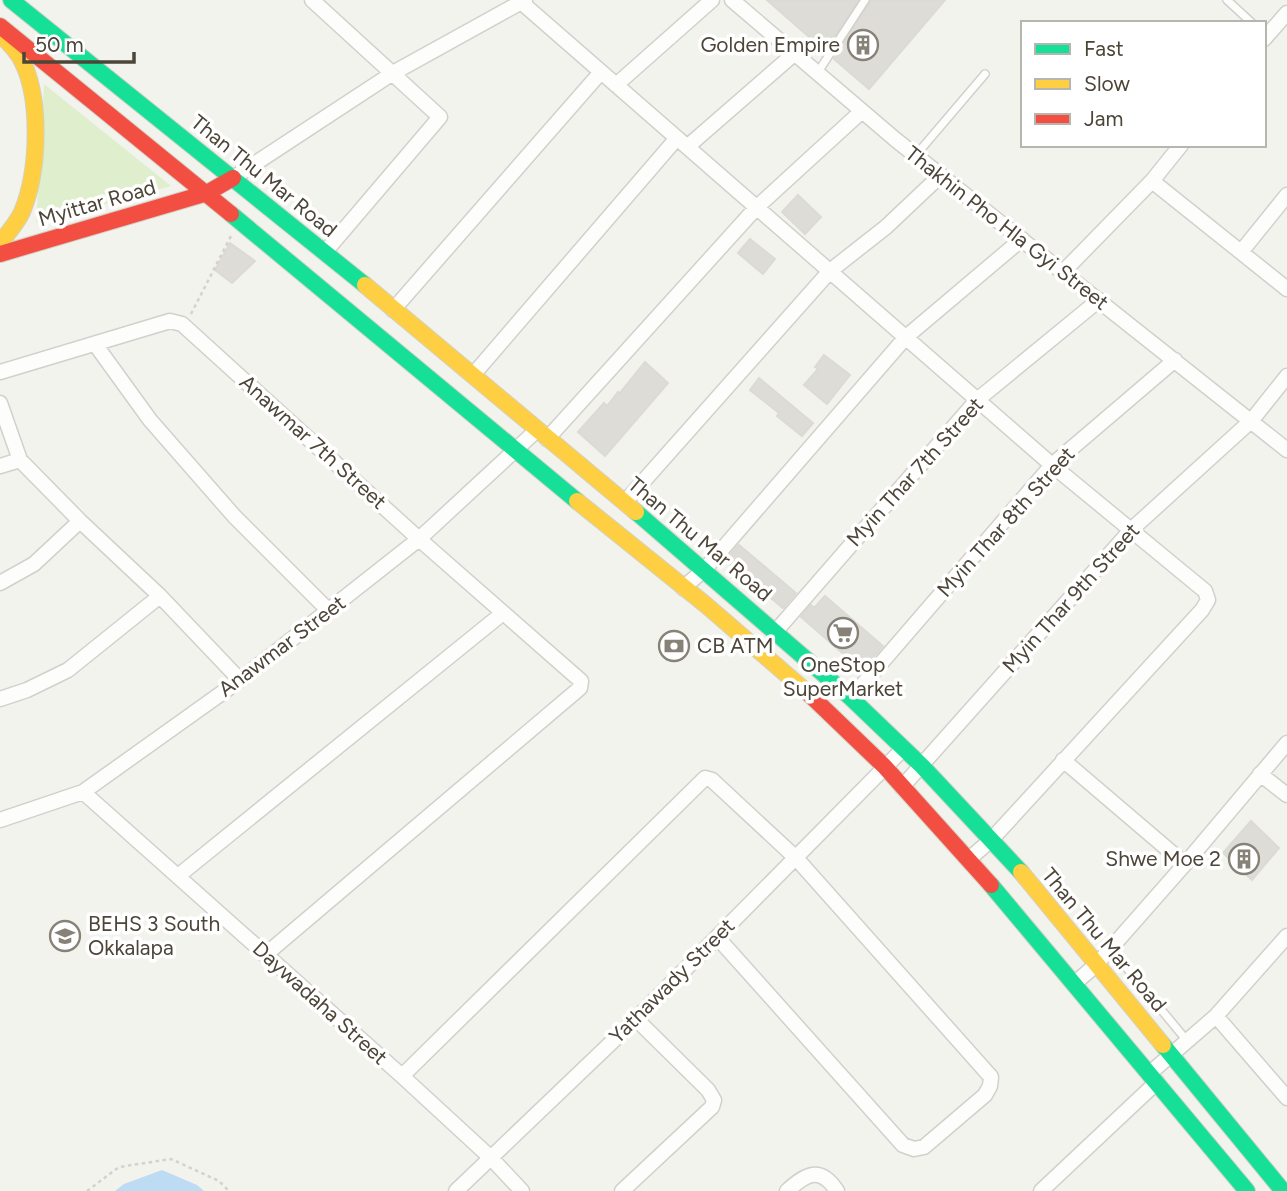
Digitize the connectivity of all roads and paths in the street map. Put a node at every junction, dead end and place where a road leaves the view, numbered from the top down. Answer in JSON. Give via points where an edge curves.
{"nodes":[{"id":1,"x":12,"y":0,"type":"edge"},
{"id":2,"x":312,"y":0,"type":"edge"},
{"id":3,"x":496,"y":0,"type":"edge"},
{"id":4,"x":712,"y":0,"type":"edge"},
{"id":5,"x":732,"y":0,"type":"edge"},
{"id":6,"x":865,"y":0,"type":"edge"},
{"id":7,"x":1227,"y":0,"type":"edge"},
{"id":8,"x":523,"y":1,"type":"edge"},
{"id":9,"x":508,"y":11,"type":"junction"},
{"id":10,"x":1287,"y":13,"type":"edge"},
{"id":11,"x":1250,"y":21,"type":"edge"},
{"id":12,"x":0,"y":26,"type":"edge"},
{"id":13,"x":0,"y":33,"type":"edge"},
{"id":14,"x":1266,"y":35,"type":"edge"},
{"id":15,"x":795,"y":53,"type":"junction"},
{"id":16,"x":601,"y":72,"type":"junction"},
{"id":17,"x":818,"y":72,"type":"junction"},
{"id":18,"x":393,"y":73,"type":"junction"},
{"id":19,"x":985,"y":74,"type":"dead end"},
{"id":20,"x":616,"y":85,"type":"junction"},
{"id":21,"x":862,"y":111,"type":"junction"},
{"id":22,"x":682,"y":143,"type":"junction"},
{"id":23,"x":1179,"y":147,"type":"edge"},
{"id":24,"x":916,"y":155,"type":"junction"},
{"id":25,"x":941,"y":175,"type":"junction"},
{"id":26,"x":233,"y":178,"type":"junction"},
{"id":27,"x":1152,"y":181,"type":"junction"},
{"id":28,"x":207,"y":193,"type":"junction"},
{"id":29,"x":1287,"y":195,"type":"edge"},
{"id":30,"x":756,"y":208,"type":"junction"},
{"id":31,"x":239,"y":221,"type":"junction"},
{"id":32,"x":1022,"y":239,"type":"junction"},
{"id":33,"x":0,"y":243,"type":"edge"},
{"id":34,"x":325,"y":252,"type":"junction"},
{"id":35,"x":1241,"y":252,"type":"junction"},
{"id":36,"x":0,"y":254,"type":"edge"},
{"id":37,"x":830,"y":271,"type":"junction"},
{"id":38,"x":1063,"y":272,"type":"junction"},
{"id":39,"x":1287,"y":289,"type":"edge"},
{"id":40,"x":1099,"y":300,"type":"junction"},
{"id":41,"x":398,"y":314,"type":"junction"},
{"id":42,"x":185,"y":326,"type":"junction"},
{"id":43,"x":906,"y":337,"type":"junction"},
{"id":44,"x":382,"y":340,"type":"junction"},
{"id":45,"x":95,"y":344,"type":"junction"},
{"id":46,"x":1175,"y":360,"type":"junction"},
{"id":47,"x":0,"y":372,"type":"edge"},
{"id":48,"x":473,"y":375,"type":"junction"},
{"id":49,"x":1287,"y":376,"type":"edge"},
{"id":50,"x":977,"y":400,"type":"junction"},
{"id":51,"x":0,"y":403,"type":"edge"},
{"id":52,"x":1252,"y":420,"type":"junction"},
{"id":53,"x":542,"y":434,"type":"junction"},
{"id":54,"x":514,"y":450,"type":"junction"},
{"id":55,"x":1287,"y":450,"type":"edge"},
{"id":56,"x":20,"y":460,"type":"junction"},
{"id":57,"x":1052,"y":465,"type":"junction"},
{"id":58,"x":0,"y":467,"type":"edge"},
{"id":59,"x":625,"y":502,"type":"junction"},
{"id":60,"x":79,"y":521,"type":"junction"},
{"id":61,"x":1132,"y":529,"type":"junction"},
{"id":62,"x":419,"y":539,"type":"junction"},
{"id":63,"x":705,"y":569,"type":"junction"},
{"id":64,"x":0,"y":583,"type":"edge"},
{"id":65,"x":683,"y":588,"type":"junction"},
{"id":66,"x":160,"y":596,"type":"junction"},
{"id":67,"x":329,"y":611,"type":"junction"},
{"id":68,"x":503,"y":613,"type":"junction"},
{"id":69,"x":776,"y":631,"type":"junction"},
{"id":70,"x":240,"y":680,"type":"junction"},
{"id":71,"x":851,"y":698,"type":"junction"},
{"id":72,"x":0,"y":699,"type":"edge"},
{"id":73,"x":1287,"y":743,"type":"edge"},
{"id":74,"x":903,"y":749,"type":"junction"},
{"id":75,"x":1063,"y":761,"type":"junction"},
{"id":76,"x":922,"y":766,"type":"junction"},
{"id":77,"x":885,"y":768,"type":"junction"},
{"id":78,"x":1260,"y":774,"type":"junction"},
{"id":79,"x":902,"y":787,"type":"junction"},
{"id":80,"x":83,"y":792,"type":"junction"},
{"id":81,"x":1287,"y":795,"type":"edge"},
{"id":82,"x":0,"y":820,"type":"edge"},
{"id":83,"x":991,"y":840,"type":"junction"},
{"id":84,"x":796,"y":858,"type":"junction"},
{"id":85,"x":969,"y":859,"type":"junction"},
{"id":86,"x":1185,"y":864,"type":"junction"},
{"id":87,"x":178,"y":876,"type":"junction"},
{"id":88,"x":1287,"y":936,"type":"edge"},
{"id":89,"x":717,"y":937,"type":"junction"},
{"id":90,"x":1111,"y":948,"type":"junction"},
{"id":91,"x":265,"y":955,"type":"junction"},
{"id":92,"x":1097,"y":964,"type":"junction"},
{"id":93,"x":1075,"y":983,"type":"junction"},
{"id":94,"x":1216,"y":1017,"type":"junction"},
{"id":95,"x":636,"y":1019,"type":"junction"},
{"id":96,"x":1188,"y":1042,"type":"junction"},
{"id":97,"x":1173,"y":1056,"type":"junction"},
{"id":98,"x":402,"y":1076,"type":"junction"},
{"id":99,"x":1153,"y":1078,"type":"junction"},
{"id":100,"x":1287,"y":1098,"type":"edge"},
{"id":101,"x":491,"y":1158,"type":"junction"},
{"id":102,"x":1263,"y":1166,"type":"junction"},
{"id":103,"x":1241,"y":1189,"type":"edge"},
{"id":104,"x":87,"y":1191,"type":"edge"},
{"id":105,"x":229,"y":1191,"type":"edge"},
{"id":106,"x":456,"y":1191,"type":"edge"},
{"id":107,"x":522,"y":1191,"type":"edge"},
{"id":108,"x":622,"y":1191,"type":"edge"},
{"id":109,"x":787,"y":1191,"type":"edge"},
{"id":110,"x":837,"y":1191,"type":"edge"},
{"id":111,"x":1041,"y":1191,"type":"edge"},
{"id":112,"x":1283,"y":1191,"type":"edge"}],
"edges":[{"from":1,"to":26,"type":"main road","name":"Than Thu Mar Road"},
{"from":2,"to":18,"type":"street"},
{"from":3,"to":9,"type":"street"},
{"from":4,"to":20,"type":"street"},
{"from":5,"to":15,"type":"street","name":"Thakhin Pho Hla Gyi Street"},
{"from":6,"to":17,"type":"lane"},
{"from":7,"to":11,"type":"lane"},
{"from":8,"to":9,"type":"street"},
{"from":8,"to":16,"type":"street"},
{"from":9,"to":18,"type":"street"},
{"from":10,"to":14,"type":"street"},
{"from":12,"to":28,"type":"main road"},
{"from":13,"to":33,"type":"main road","via":[[19,57],[32,96],[34,136],[33,175],[22,212]]},
{"from":15,"to":17,"type":"street","name":"Thakhin Pho Hla Gyi Street"},
{"from":15,"to":22,"type":"street"},
{"from":16,"to":20,"type":"street"},
{"from":16,"to":41,"type":"street"},
{"from":17,"to":21,"type":"street","name":"Thakhin Pho Hla Gyi Street"},
{"from":18,"to":26,"type":"street"},
{"from":18,"to":34,"type":"street","via":[[440,115],[440,120]]},
{"from":19,"to":24,"type":"lane"},
{"from":20,"to":22,"type":"street"},
{"from":21,"to":24,"type":"street","name":"Thakhin Pho Hla Gyi Street"},
{"from":21,"to":30,"type":"street","name":"Anawmar Street"},
{"from":22,"to":30,"type":"street"},
{"from":22,"to":48,"type":"street"},
{"from":23,"to":27,"type":"street"},
{"from":24,"to":25,"type":"street","name":"Thakhin Pho Hla Gyi Street"},
{"from":25,"to":32,"type":"street","name":"Thakhin Pho Hla Gyi Street"},
{"from":25,"to":37,"type":"street"},
{"from":26,"to":28,"type":"main road","name":"Myittar Road"},
{"from":26,"to":34,"type":"main road","name":"Than Thu Mar Road"},
{"from":27,"to":35,"type":"street"},
{"from":27,"to":38,"type":"street"},
{"from":28,"to":31,"type":"main road"},
{"from":28,"to":36,"type":"main road","name":"Myittar Road"},
{"from":29,"to":35,"type":"street"},
{"from":30,"to":37,"type":"street"},
{"from":30,"to":53,"type":"street","name":"Anawmar Street"},
{"from":31,"to":42,"type":"path"},
{"from":31,"to":44,"type":"main road"},
{"from":32,"to":38,"type":"street","name":"Thakhin Pho Hla Gyi Street"},
{"from":32,"to":43,"type":"street"},
{"from":34,"to":41,"type":"main road","name":"Than Thu Mar Road"},
{"from":35,"to":39,"type":"street"},
{"from":37,"to":43,"type":"street"},
{"from":37,"to":59,"type":"street"},
{"from":38,"to":40,"type":"street","name":"Thakhin Pho Hla Gyi Street"},
{"from":40,"to":46,"type":"street","name":"Thakhin Pho Hla Gyi Street"},
{"from":40,"to":50,"type":"street","name":"Myin Thar 7th Street"},
{"from":41,"to":44,"type":"main road"},
{"from":41,"to":48,"type":"main road","name":"Than Thu Mar Road"},
{"from":42,"to":45,"type":"street","via":[[170,321]]},
{"from":42,"to":62,"type":"street","name":"Anawmar 7th Street"},
{"from":43,"to":50,"type":"street"},
{"from":43,"to":63,"type":"street"},
{"from":44,"to":54,"type":"main road"},
{"from":45,"to":47,"type":"street"},
{"from":45,"to":67,"type":"street","via":[[150,421],[234,516]]},
{"from":46,"to":52,"type":"street","name":"Thakhin Pho Hla Gyi Street"},
{"from":46,"to":57,"type":"street","name":"Myin Thar 8th Street"},
{"from":48,"to":53,"type":"main road","name":"Than Thu Mar Road"},
{"from":49,"to":52,"type":"street","name":"Myin Thar 9th Street"},
{"from":50,"to":57,"type":"street"},
{"from":50,"to":69,"type":"street","name":"Myin Thar 7th Street"},
{"from":51,"to":56,"type":"street"},
{"from":52,"to":55,"type":"street","name":"Thakhin Pho Hla Gyi Street"},
{"from":52,"to":61,"type":"street","name":"Myin Thar 9th Street"},
{"from":53,"to":54,"type":"street","name":"Anawmar Street"},
{"from":53,"to":59,"type":"main road","name":"Than Thu Mar Road"},
{"from":54,"to":62,"type":"street","name":"Anawmar Street"},
{"from":54,"to":65,"type":"main road"},
{"from":56,"to":58,"type":"street"},
{"from":56,"to":60,"type":"street"},
{"from":57,"to":61,"type":"street"},
{"from":57,"to":71,"type":"street","name":"Myin Thar 8th Street"},
{"from":59,"to":63,"type":"main road","name":"Than Thu Mar Road"},
{"from":60,"to":64,"type":"street","via":[[34,564]]},
{"from":60,"to":66,"type":"street"},
{"from":61,"to":75,"type":"street","via":[[1205,591],[1208,600]]},
{"from":61,"to":76,"type":"street","name":"Myin Thar 9th Street"},
{"from":62,"to":67,"type":"street","name":"Anawmar Street"},
{"from":62,"to":68,"type":"street","name":"Anawmar 7th Street"},
{"from":63,"to":65,"type":"street"},
{"from":63,"to":69,"type":"main road","name":"Than Thu Mar Road"},
{"from":65,"to":77,"type":"main road"},
{"from":66,"to":70,"type":"street"},
{"from":66,"to":72,"type":"street","via":[[68,670]]},
{"from":67,"to":70,"type":"street","name":"Anawmar Street"},
{"from":68,"to":87,"type":"street"},
{"from":68,"to":91,"type":"street","name":"Anawmar 7th Street","via":[[581,681],[580,688]]},
{"from":69,"to":71,"type":"main road","name":"Than Thu Mar Road"},
{"from":70,"to":80,"type":"street","name":"Anawmar Street"},
{"from":71,"to":74,"type":"main road","name":"Than Thu Mar Road"},
{"from":73,"to":78,"type":"street"},
{"from":74,"to":76,"type":"main road","name":"Than Thu Mar Road"},
{"from":74,"to":77,"type":"street","name":"Yathawady Street"},
{"from":75,"to":83,"type":"street"},
{"from":75,"to":86,"type":"street"},
{"from":76,"to":79,"type":"street","name":"Myin Thar 9th Street"},
{"from":76,"to":83,"type":"main road","name":"Than Thu Mar Road"},
{"from":77,"to":79,"type":"main road"},
{"from":77,"to":84,"type":"street","name":"Yathawady Street"},
{"from":78,"to":81,"type":"street"},
{"from":78,"to":86,"type":"street"},
{"from":79,"to":85,"type":"main road"},
{"from":80,"to":82,"type":"street","name":"Anawmar Street"},
{"from":80,"to":87,"type":"street","name":"Daywadaha Street"},
{"from":83,"to":85,"type":"street"},
{"from":83,"to":92,"type":"main road","name":"Than Thu Mar Road"},
{"from":84,"to":89,"type":"street","name":"Yathawady Street"},
{"from":84,"to":89,"type":"street","via":[[991,1077],[985,1094],[924,1147],[903,1144]]},
{"from":84,"to":98,"type":"street","via":[[705,778]]},
{"from":85,"to":93,"type":"main road"},
{"from":86,"to":90,"type":"street"},
{"from":87,"to":91,"type":"street","name":"Daywadaha Street"},
{"from":88,"to":94,"type":"street"},
{"from":89,"to":95,"type":"street","name":"Yathawady Street"},
{"from":90,"to":92,"type":"street"},
{"from":90,"to":96,"type":"lane"},
{"from":91,"to":98,"type":"street","name":"Daywadaha Street"},
{"from":92,"to":93,"type":"street"},
{"from":92,"to":97,"type":"main road","name":"Than Thu Mar Road"},
{"from":93,"to":99,"type":"main road"},
{"from":94,"to":96,"type":"street"},
{"from":94,"to":100,"type":"street"},
{"from":95,"to":101,"type":"street","name":"Yathawady Street"},
{"from":95,"to":108,"type":"street","via":[[714,1100],[712,1107]]},
{"from":96,"to":97,"type":"street"},
{"from":97,"to":99,"type":"street"},
{"from":97,"to":102,"type":"main road","name":"Than Thu Mar Road"},
{"from":98,"to":101,"type":"street","name":"Daywadaha Street"},
{"from":99,"to":103,"type":"main road"},
{"from":99,"to":111,"type":"street"},
{"from":101,"to":106,"type":"street","name":"Yathawady Street"},
{"from":101,"to":107,"type":"street","name":"Daywadaha Street"},
{"from":102,"to":103,"type":"street"},
{"from":102,"to":112,"type":"main road","name":"Than Thu Mar Road"},
{"from":104,"to":105,"type":"path","via":[[119,1167],[171,1159],[219,1181]]},
{"from":109,"to":110,"type":"street","via":[[801,1179],[818,1174]]}]}
